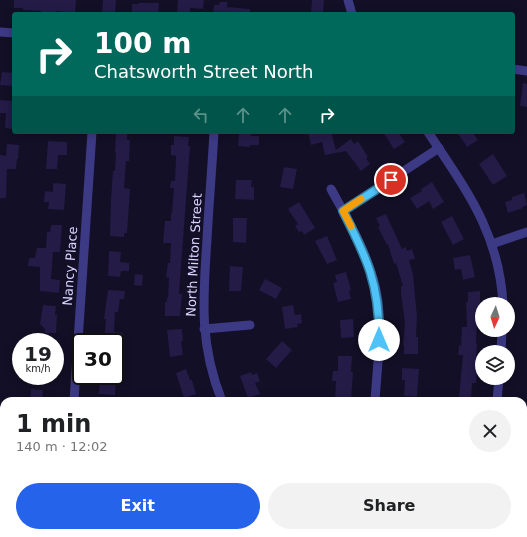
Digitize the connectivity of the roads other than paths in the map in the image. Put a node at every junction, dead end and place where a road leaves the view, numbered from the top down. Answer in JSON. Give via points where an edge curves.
{"nodes":[{"id":1,"x":348,"y":0,"type":"edge"},
{"id":2,"x":351,"y":12,"type":"edge"},
{"id":3,"x":0,"y":32,"type":"edge"},
{"id":4,"x":12,"y":33,"type":"edge"},
{"id":5,"x":515,"y":69,"type":"edge"},
{"id":6,"x":527,"y":70,"type":"edge"},
{"id":7,"x":92,"y":134,"type":"edge"},
{"id":8,"x":214,"y":134,"type":"edge"},
{"id":9,"x":429,"y":134,"type":"edge"},
{"id":10,"x":439,"y":148,"type":"junction"},
{"id":11,"x":331,"y":189,"type":"dead end"},
{"id":12,"x":343,"y":211,"type":"junction"},
{"id":13,"x":527,"y":232,"type":"edge"},
{"id":14,"x":492,"y":244,"type":"junction"},
{"id":15,"x":502,"y":297,"type":"edge"},
{"id":16,"x":250,"y":325,"type":"dead end"},
{"id":17,"x":204,"y":330,"type":"junction"},
{"id":18,"x":499,"y":385,"type":"edge"},
{"id":19,"x":74,"y":397,"type":"edge"},
{"id":20,"x":221,"y":397,"type":"edge"},
{"id":21,"x":375,"y":397,"type":"edge"},
{"id":22,"x":498,"y":397,"type":"edge"}],
"edges":[{"from":1,"to":2,"type":"street"},
{"from":3,"to":4,"type":"street"},
{"from":5,"to":6,"type":"street"},
{"from":7,"to":19,"type":"street","name":"Nancy Place"},
{"from":8,"to":17,"type":"street","name":"North Milton Street","via":[[204,290]]},
{"from":9,"to":10,"type":"street"},
{"from":10,"to":12,"type":"street"},
{"from":10,"to":14,"type":"street","via":[[476,207]]},
{"from":11,"to":12,"type":"street"},
{"from":12,"to":21,"type":"street","via":[[368,262],[378,300],[379,340]]},
{"from":13,"to":14,"type":"street"},
{"from":14,"to":15,"type":"street"},
{"from":16,"to":17,"type":"street"},
{"from":17,"to":20,"type":"street","name":"North Milton Street","via":[[212,372]]},
{"from":18,"to":22,"type":"street"}]}
